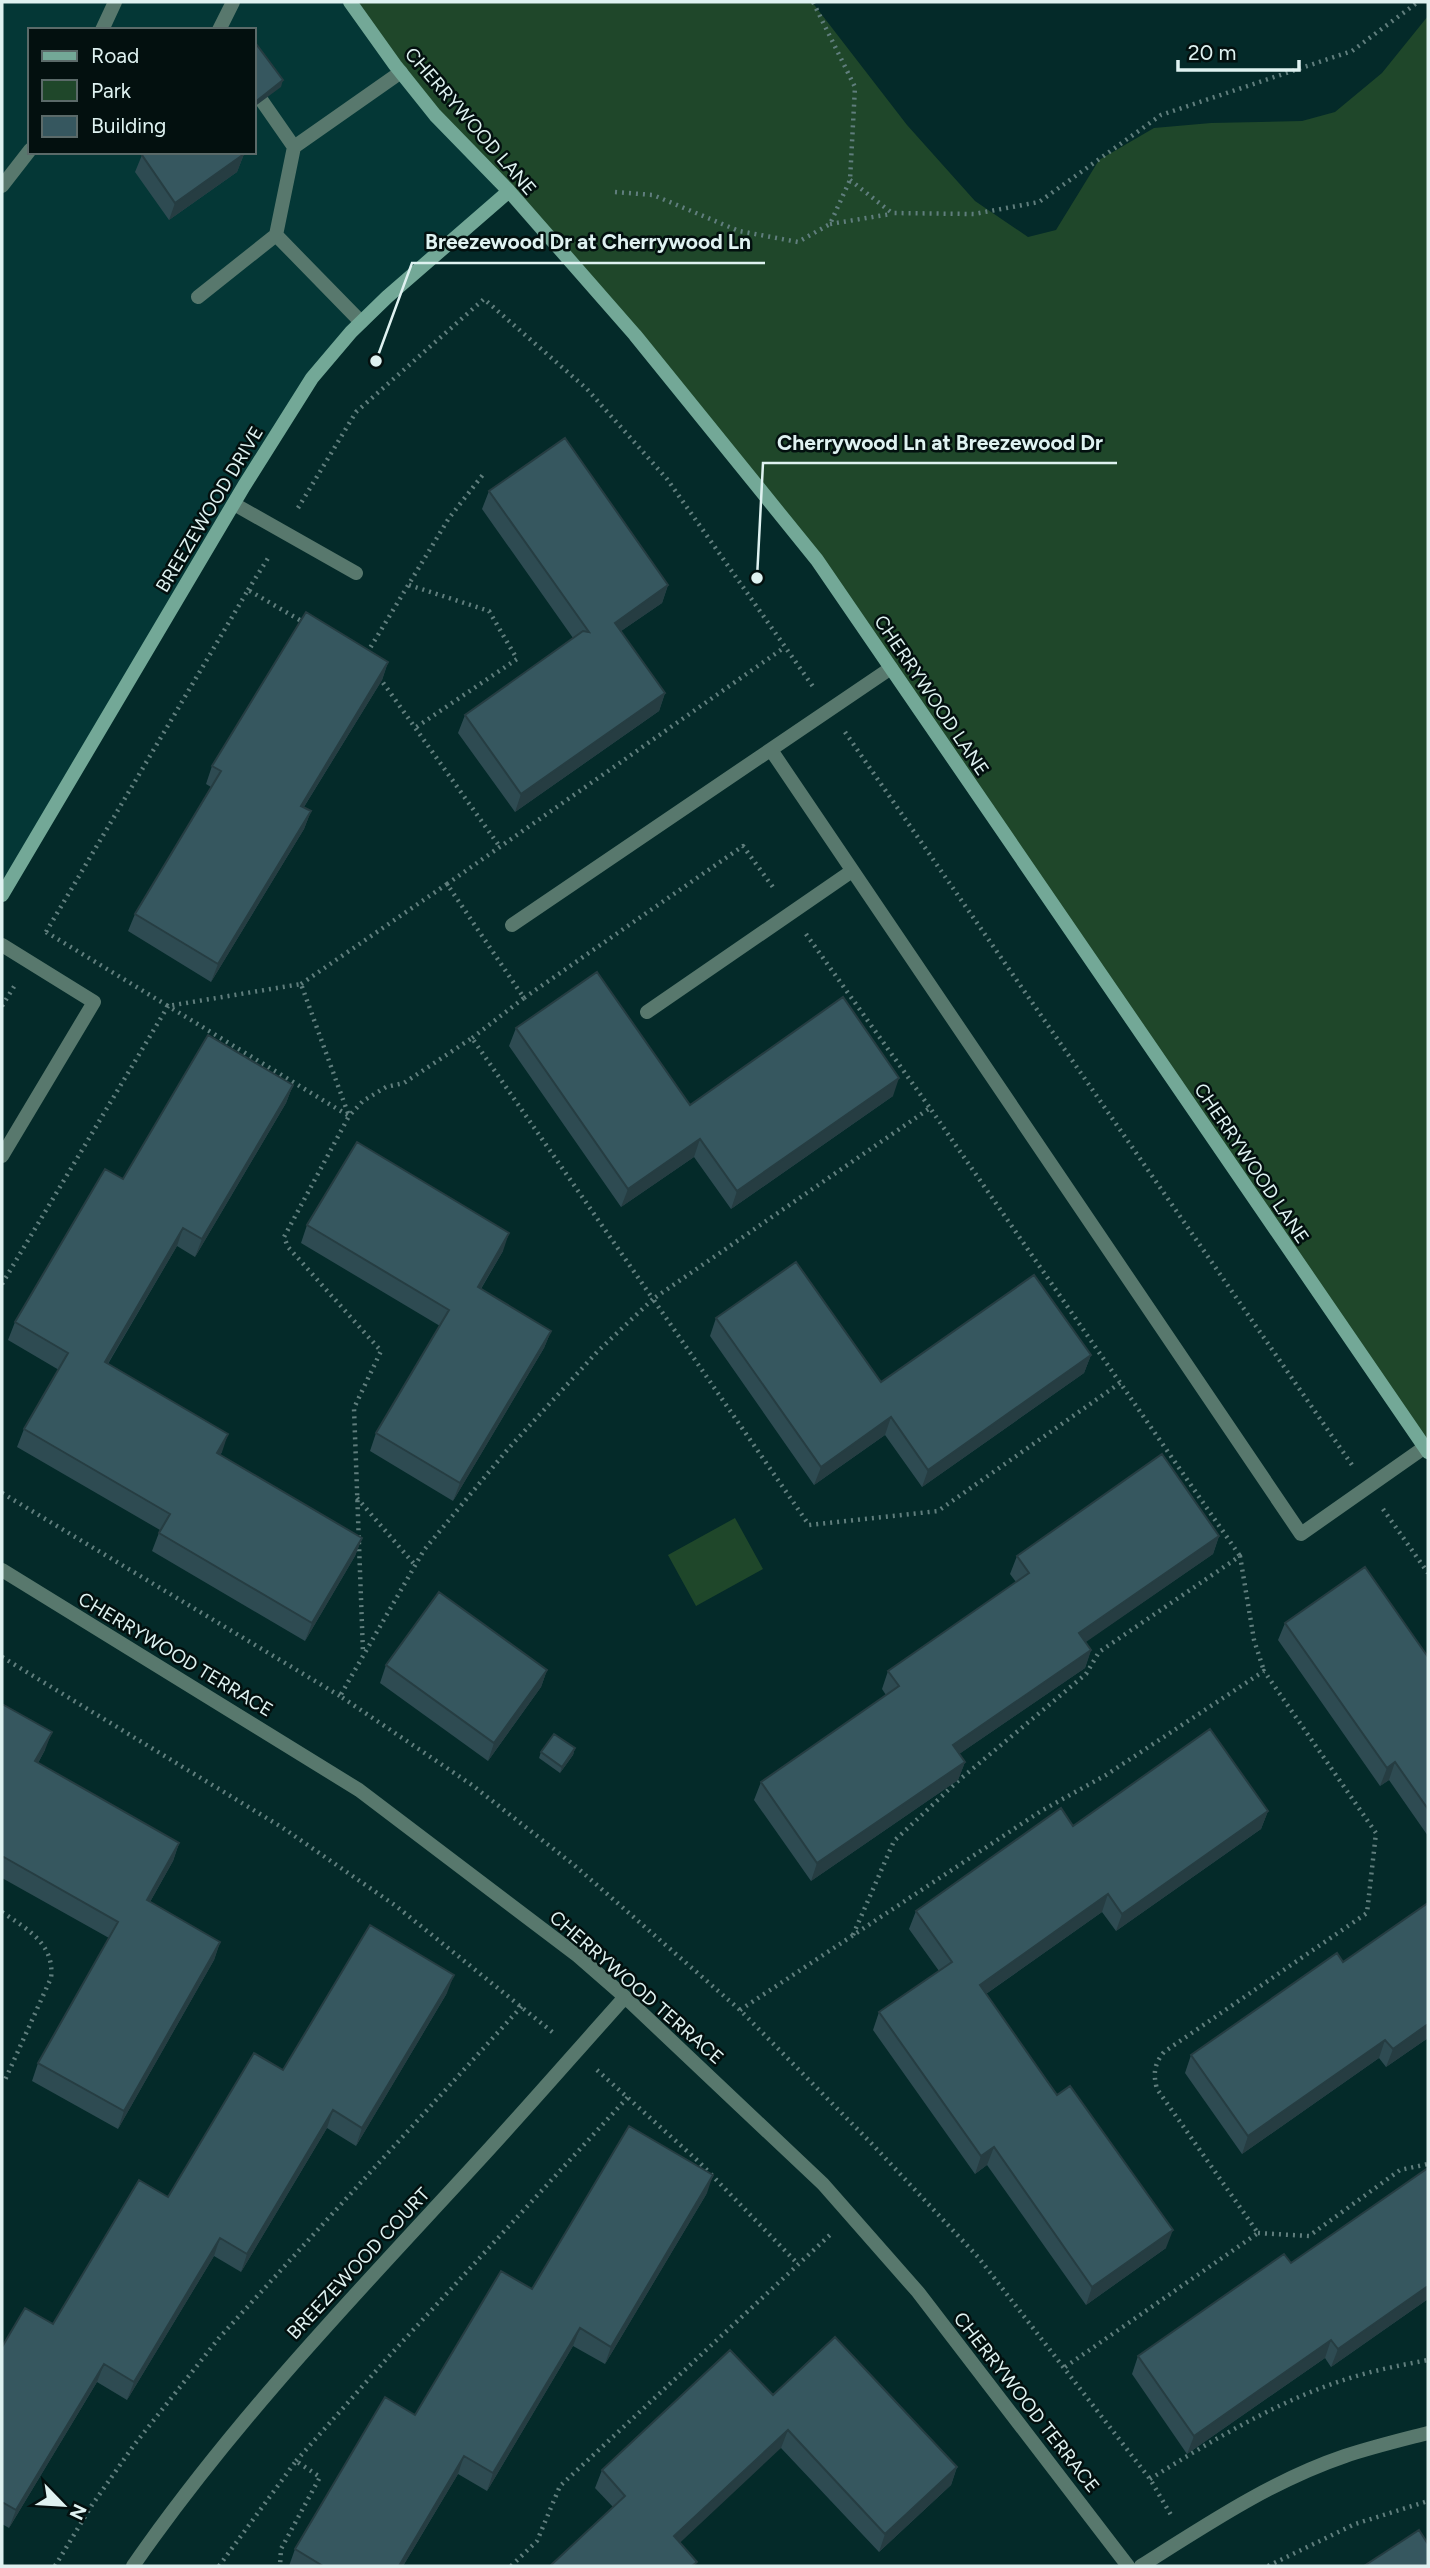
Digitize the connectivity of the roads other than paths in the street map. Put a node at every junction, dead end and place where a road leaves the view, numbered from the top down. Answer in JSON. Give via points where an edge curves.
{"nodes":[{"id":1,"x":115,"y":2,"type":"edge"},
{"id":2,"x":233,"y":2,"type":"edge"},
{"id":3,"x":350,"y":2,"type":"edge"},
{"id":4,"x":103,"y":28,"type":"edge"},
{"id":5,"x":220,"y":28,"type":"edge"},
{"id":6,"x":401,"y":72,"type":"junction"},
{"id":7,"x":262,"y":101,"type":"edge"},
{"id":8,"x":295,"y":147,"type":"junction"},
{"id":9,"x":28,"y":153,"type":"edge"},
{"id":10,"x":2,"y":186,"type":"edge"},
{"id":11,"x":509,"y":191,"type":"junction"},
{"id":12,"x":276,"y":235,"type":"junction"},
{"id":13,"x":198,"y":297,"type":"dead end"},
{"id":14,"x":361,"y":322,"type":"junction"},
{"id":15,"x":234,"y":504,"type":"junction"},
{"id":16,"x":356,"y":573,"type":"dead end"},
{"id":17,"x":891,"y":668,"type":"junction"},
{"id":18,"x":771,"y":750,"type":"junction"},
{"id":19,"x":852,"y":871,"type":"junction"},
{"id":20,"x":2,"y":895,"type":"edge"},
{"id":21,"x":512,"y":925,"type":"dead end"},
{"id":22,"x":2,"y":945,"type":"edge"},
{"id":23,"x":647,"y":1012,"type":"dead end"},
{"id":24,"x":2,"y":1156,"type":"edge"},
{"id":25,"x":1426,"y":1449,"type":"edge"},
{"id":26,"x":2,"y":1570,"type":"edge"},
{"id":27,"x":625,"y":1997,"type":"junction"},
{"id":28,"x":1428,"y":2433,"type":"edge"},
{"id":29,"x":134,"y":2566,"type":"edge"},
{"id":30,"x":1128,"y":2566,"type":"edge"},
{"id":31,"x":1141,"y":2566,"type":"edge"}],
"edges":[{"from":1,"to":4,"type":"street"},
{"from":2,"to":5,"type":"street"},
{"from":3,"to":6,"type":"street","name":"CHERRYWOOD LANE"},
{"from":6,"to":8,"type":"street"},
{"from":6,"to":11,"type":"street","name":"CHERRYWOOD LANE","via":[[435,115]]},
{"from":7,"to":8,"type":"street"},
{"from":8,"to":12,"type":"street"},
{"from":9,"to":10,"type":"street"},
{"from":11,"to":14,"type":"street","name":"BREEZEWOOD DRIVE"},
{"from":11,"to":17,"type":"street","name":"CHERRYWOOD LANE","via":[[739,461],[817,560]]},
{"from":12,"to":13,"type":"street"},
{"from":12,"to":14,"type":"street"},
{"from":14,"to":15,"type":"street","name":"BREEZEWOOD DRIVE","via":[[312,378]]},
{"from":15,"to":16,"type":"street"},
{"from":15,"to":20,"type":"street","name":"BREEZEWOOD DRIVE"},
{"from":17,"to":18,"type":"street"},
{"from":17,"to":25,"type":"street","name":"CHERRYWOOD LANE"},
{"from":18,"to":19,"type":"street"},
{"from":18,"to":21,"type":"street"},
{"from":19,"to":23,"type":"street"},
{"from":19,"to":25,"type":"street","via":[[1301,1534]]},
{"from":22,"to":24,"type":"street","via":[[94,1002]]},
{"from":26,"to":27,"type":"street","name":"CHERRYWOOD TERRACE","via":[[359,1790]]},
{"from":27,"to":29,"type":"street","name":"BREEZEWOOD COURT","via":[[294,2362],[202,2472]]},
{"from":27,"to":30,"type":"street","name":"CHERRYWOOD TERRACE","via":[[823,2184],[918,2292]]},
{"from":28,"to":31,"type":"street","via":[[1307,2471],[1263,2492]]}]}
